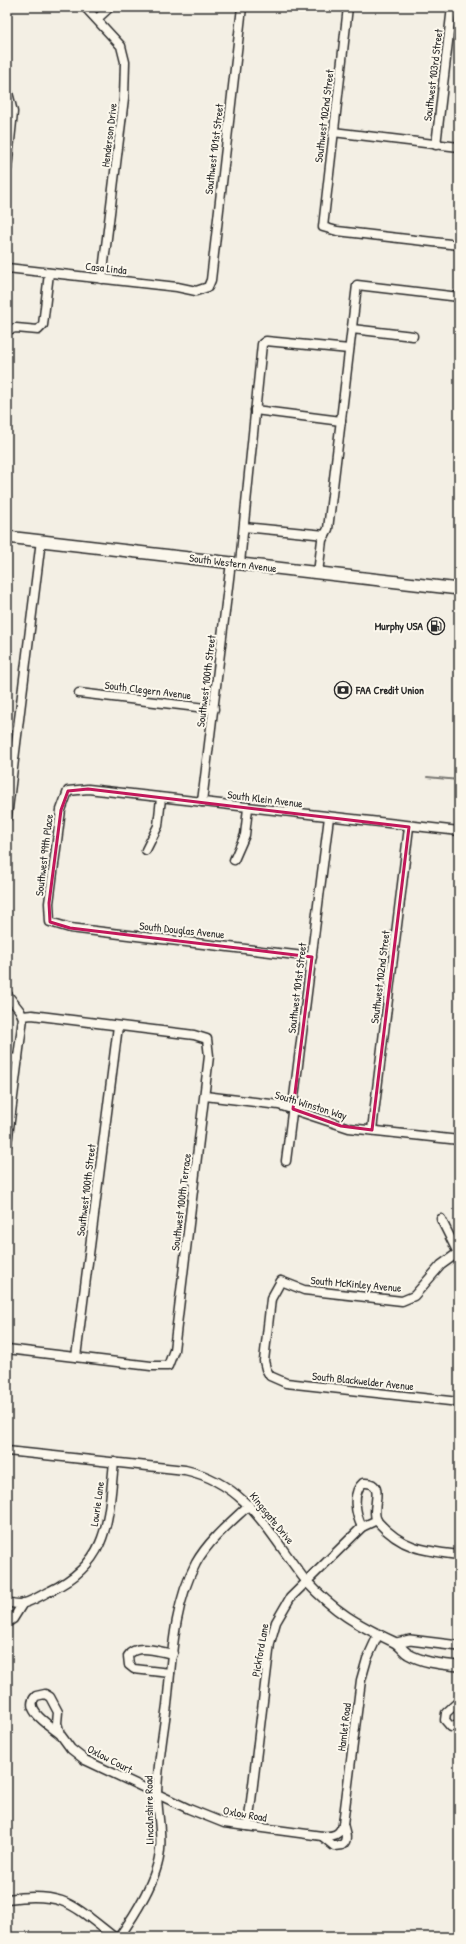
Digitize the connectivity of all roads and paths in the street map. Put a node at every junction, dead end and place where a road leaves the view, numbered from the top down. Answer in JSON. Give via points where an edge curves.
{"nodes":[{"id":1,"x":85,"y":7,"type":"edge"},
{"id":2,"x":110,"y":7,"type":"edge"},
{"id":3,"x":242,"y":7,"type":"edge"},
{"id":4,"x":348,"y":7,"type":"edge"},
{"id":5,"x":452,"y":7,"type":"edge"},
{"id":6,"x":97,"y":19,"type":"junction"},
{"id":7,"x":7,"y":89,"type":"edge"},
{"id":8,"x":334,"y":132,"type":"junction"},
{"id":9,"x":436,"y":145,"type":"junction"},
{"id":10,"x":459,"y":147,"type":"edge"},
{"id":11,"x":7,"y":169,"type":"edge"},
{"id":12,"x":459,"y":245,"type":"edge"},
{"id":13,"x":7,"y":268,"type":"edge"},
{"id":14,"x":49,"y":273,"type":"junction"},
{"id":15,"x":102,"y":279,"type":"junction"},
{"id":16,"x":203,"y":290,"type":"joint"},
{"id":17,"x":459,"y":297,"type":"edge"},
{"id":18,"x":352,"y":329,"type":"junction"},
{"id":19,"x":7,"y":330,"type":"edge"},
{"id":20,"x":413,"y":336,"type":"dead end"},
{"id":21,"x":349,"y":350,"type":"junction"},
{"id":22,"x":255,"y":410,"type":"junction"},
{"id":23,"x":341,"y":421,"type":"junction"},
{"id":24,"x":244,"y":527,"type":"junction"},
{"id":25,"x":325,"y":535,"type":"junction"},
{"id":26,"x":9,"y":538,"type":"edge"},
{"id":27,"x":41,"y":540,"type":"junction"},
{"id":28,"x":236,"y":563,"type":"junction"},
{"id":29,"x":318,"y":573,"type":"junction"},
{"id":30,"x":459,"y":589,"type":"edge"},
{"id":31,"x":79,"y":693,"type":"dead end"},
{"id":32,"x":214,"y":709,"type":"junction"},
{"id":33,"x":68,"y":791,"type":"joint"},
{"id":34,"x":161,"y":798,"type":"junction"},
{"id":35,"x":202,"y":802,"type":"junction"},
{"id":36,"x":248,"y":808,"type":"junction"},
{"id":37,"x":7,"y":817,"type":"edge"},
{"id":38,"x":329,"y":817,"type":"junction"},
{"id":39,"x":409,"y":827,"type":"junction"},
{"id":40,"x":459,"y":831,"type":"edge"},
{"id":41,"x":146,"y":850,"type":"dead end"},
{"id":42,"x":234,"y":860,"type":"dead end"},
{"id":43,"x":50,"y":922,"type":"joint"},
{"id":44,"x":312,"y":957,"type":"junction"},
{"id":45,"x":7,"y":994,"type":"edge"},
{"id":46,"x":23,"y":1016,"type":"junction"},
{"id":47,"x":118,"y":1026,"type":"junction"},
{"id":48,"x":7,"y":1058,"type":"edge"},
{"id":49,"x":18,"y":1059,"type":"junction"},
{"id":50,"x":205,"y":1096,"type":"junction"},
{"id":51,"x":293,"y":1109,"type":"junction"},
{"id":52,"x":372,"y":1130,"type":"junction"},
{"id":53,"x":459,"y":1140,"type":"edge"},
{"id":54,"x":7,"y":1144,"type":"edge"},
{"id":55,"x":286,"y":1162,"type":"dead end"},
{"id":56,"x":441,"y":1219,"type":"dead end"},
{"id":57,"x":458,"y":1253,"type":"edge"},
{"id":58,"x":7,"y":1349,"type":"edge"},
{"id":59,"x":76,"y":1357,"type":"junction"},
{"id":60,"x":267,"y":1373,"type":"joint"},
{"id":61,"x":459,"y":1402,"type":"edge"},
{"id":62,"x":7,"y":1451,"type":"edge"},
{"id":63,"x":114,"y":1462,"type":"junction"},
{"id":64,"x":249,"y":1505,"type":"junction"},
{"id":65,"x":376,"y":1520,"type":"junction"},
{"id":66,"x":362,"y":1527,"type":"junction"},
{"id":67,"x":459,"y":1555,"type":"edge"},
{"id":68,"x":306,"y":1581,"type":"junction"},
{"id":69,"x":7,"y":1602,"type":"edge"},
{"id":70,"x":23,"y":1604,"type":"junction"},
{"id":71,"x":7,"y":1623,"type":"edge"},
{"id":72,"x":378,"y":1635,"type":"junction"},
{"id":73,"x":397,"y":1643,"type":"junction"},
{"id":74,"x":459,"y":1646,"type":"edge"},
{"id":75,"x":173,"y":1654,"type":"junction"},
{"id":76,"x":459,"y":1666,"type":"edge"},
{"id":77,"x":170,"y":1673,"type":"junction"},
{"id":78,"x":459,"y":1700,"type":"edge"},
{"id":79,"x":459,"y":1725,"type":"edge"},
{"id":80,"x":60,"y":1734,"type":"junction"},
{"id":81,"x":157,"y":1794,"type":"junction"},
{"id":82,"x":344,"y":1824,"type":"junction"},
{"id":83,"x":248,"y":1826,"type":"junction"},
{"id":84,"x":322,"y":1836,"type":"junction"},
{"id":85,"x":7,"y":1899,"type":"edge"},
{"id":86,"x":114,"y":1937,"type":"edge"},
{"id":87,"x":119,"y":1937,"type":"edge"}],
"edges":[{"from":1,"to":6,"type":"street","name":"Henderson Drive"},
{"from":2,"to":6,"type":"street"},
{"from":3,"to":16,"type":"street","name":"Southwest 101st Street","via":[[211,280],[208,287]]},
{"from":4,"to":8,"type":"street","name":"Southwest 102nd Street"},
{"from":5,"to":9,"type":"street","name":"Southwest 103rd Street"},
{"from":6,"to":15,"type":"street","name":"Henderson Drive","via":[[121,46],[125,62],[124,98]]},
{"from":7,"to":11,"type":"street","via":[[13,112]]},
{"from":8,"to":9,"type":"street"},
{"from":8,"to":12,"type":"street","name":"Southwest 102nd Street","via":[[323,227],[337,231]]},
{"from":9,"to":10,"type":"street"},
{"from":13,"to":14,"type":"street","name":"Casa Linda"},
{"from":14,"to":15,"type":"street","name":"Casa Linda"},
{"from":14,"to":19,"type":"street","via":[[43,325],[38,330]]},
{"from":15,"to":16,"type":"street","name":"Casa Linda"},
{"from":17,"to":18,"type":"street","via":[[357,285]]},
{"from":18,"to":20,"type":"street"},
{"from":18,"to":21,"type":"street"},
{"from":21,"to":22,"type":"street","name":"Southwest 100th Street","via":[[266,341],[262,344],[260,354]]},
{"from":21,"to":23,"type":"street"},
{"from":22,"to":23,"type":"street"},
{"from":22,"to":24,"type":"street","name":"Southwest 100th Street"},
{"from":23,"to":25,"type":"street","via":[[328,529]]},
{"from":24,"to":25,"type":"street"},
{"from":24,"to":28,"type":"street","name":"Southwest 100th Street"},
{"from":25,"to":29,"type":"street","via":[[322,540]]},
{"from":26,"to":27,"type":"main road","name":"South Western Avenue"},
{"from":27,"to":28,"type":"main road","name":"South Western Avenue"},
{"from":27,"to":37,"type":"street"},
{"from":28,"to":29,"type":"main road","name":"South Western Avenue"},
{"from":28,"to":32,"type":"street","name":"Southwest 100th Street"},
{"from":29,"to":30,"type":"main road","name":"South Western Avenue"},
{"from":31,"to":32,"type":"street","name":"South Clegern Avenue"},
{"from":32,"to":35,"type":"street","name":"Southwest 100th Street"},
{"from":33,"to":34,"type":"street","name":"South Klein Avenue","via":[[88,789]]},
{"from":33,"to":43,"type":"street","name":"Southwest 99th Place","via":[[60,810],[49,903]]},
{"from":34,"to":35,"type":"street","name":"South Klein Avenue"},
{"from":34,"to":41,"type":"street","via":[[158,826]]},
{"from":35,"to":36,"type":"street","name":"South Klein Avenue"},
{"from":36,"to":38,"type":"street","name":"South Klein Avenue"},
{"from":36,"to":42,"type":"street","via":[[245,835]]},
{"from":38,"to":39,"type":"street","name":"South Klein Avenue"},
{"from":38,"to":44,"type":"street","name":"Southwest 101st Street"},
{"from":39,"to":40,"type":"street","name":"South Klein Avenue"},
{"from":39,"to":52,"type":"street","name":"Southwest 102nd Street"},
{"from":43,"to":44,"type":"street","name":"South Douglas Avenue","via":[[77,929]]},
{"from":44,"to":51,"type":"street","name":"Southwest 101st Street"},
{"from":45,"to":46,"type":"street"},
{"from":46,"to":47,"type":"street"},
{"from":46,"to":49,"type":"street"},
{"from":47,"to":50,"type":"street","name":"Southwest 100th Terrace","via":[[194,1035],[207,1039],[209,1056]]},
{"from":47,"to":59,"type":"street","name":"Southwest 100th Street"},
{"from":48,"to":49,"type":"street"},
{"from":49,"to":54,"type":"street"},
{"from":50,"to":51,"type":"street","name":"South Winston Way"},
{"from":50,"to":59,"type":"street","name":"Southwest 100th Terrace","via":[[174,1350],[168,1366]]},
{"from":51,"to":52,"type":"street","name":"South Winston Way","via":[[341,1126]]},
{"from":51,"to":55,"type":"street","name":"Southwest 101st Street"},
{"from":52,"to":53,"type":"street","name":"South Winston Way"},
{"from":56,"to":57,"type":"street"},
{"from":57,"to":60,"type":"street","name":"South McKinley Avenue","via":[[432,1274],[414,1296],[402,1301],[304,1290],[281,1281],[271,1299],[264,1356]]},
{"from":58,"to":59,"type":"street"},
{"from":60,"to":61,"type":"street","name":"South Blackwelder Avenue","via":[[274,1379],[286,1383]]},
{"from":62,"to":63,"type":"street","name":"Kingsgate Drive"},
{"from":63,"to":64,"type":"street","name":"Kingsgate Drive","via":[[185,1470],[204,1475],[236,1492]]},
{"from":63,"to":70,"type":"street","name":"Lowrie Lane","via":[[107,1523],[97,1551],[71,1580]]},
{"from":64,"to":68,"type":"street","name":"Kingsgate Drive"},
{"from":64,"to":75,"type":"street","name":"Lincolnshire Road","via":[[220,1532],[197,1562],[182,1599]]},
{"from":65,"to":66,"type":"street","name":"Pickford Lane"},
{"from":65,"to":66,"type":"street","via":[[376,1488],[370,1483],[363,1483],[358,1490],[356,1513]]},
{"from":65,"to":67,"type":"street","via":[[406,1545]]},
{"from":66,"to":68,"type":"street","name":"Pickford Lane"},
{"from":68,"to":72,"type":"street","name":"Kingsgate Drive","via":[[340,1613]]},
{"from":68,"to":83,"type":"street","name":"Pickford Lane","via":[[284,1606],[272,1635]]},
{"from":69,"to":70,"type":"street"},
{"from":70,"to":71,"type":"street","name":"Lowrie Lane","via":[[13,1619]]},
{"from":72,"to":73,"type":"street","name":"Kingsgate Drive"},
{"from":72,"to":82,"type":"street","name":"Hamlet Road","via":[[361,1680]]},
{"from":73,"to":74,"type":"street","name":"Kingsgate Drive","via":[[410,1640]]},
{"from":73,"to":76,"type":"street","name":"Kingsgate Drive","via":[[406,1653],[416,1658]]},
{"from":75,"to":77,"type":"street","name":"Lincolnshire Road"},
{"from":75,"to":77,"type":"street","via":[[138,1649],[131,1651],[128,1656],[129,1665],[134,1669]]},
{"from":77,"to":81,"type":"street","name":"Lincolnshire Road"},
{"from":78,"to":79,"type":"street","via":[[446,1713],[445,1720],[451,1727]]},
{"from":80,"to":80,"type":"street","name":"Oxlow Court","via":[[58,1712],[50,1697],[45,1694],[36,1696],[33,1705],[41,1720]]},
{"from":80,"to":81,"type":"street","name":"Oxlow Court","via":[[71,1749],[85,1760]]},
{"from":81,"to":83,"type":"street","name":"Oxlow Road","via":[[212,1819]]},
{"from":81,"to":87,"type":"street","name":"Lincolnshire Road","via":[[160,1841],[157,1865],[131,1920]]},
{"from":82,"to":84,"type":"street","name":"Oxlow Road","via":[[342,1830],[334,1836]]},
{"from":82,"to":84,"type":"street","name":"Hamlet Road","via":[[346,1837],[342,1845],[334,1846]]},
{"from":83,"to":84,"type":"street","name":"Oxlow Road"},
{"from":85,"to":86,"type":"street","via":[[40,1895],[60,1900],[76,1907]]}]}
